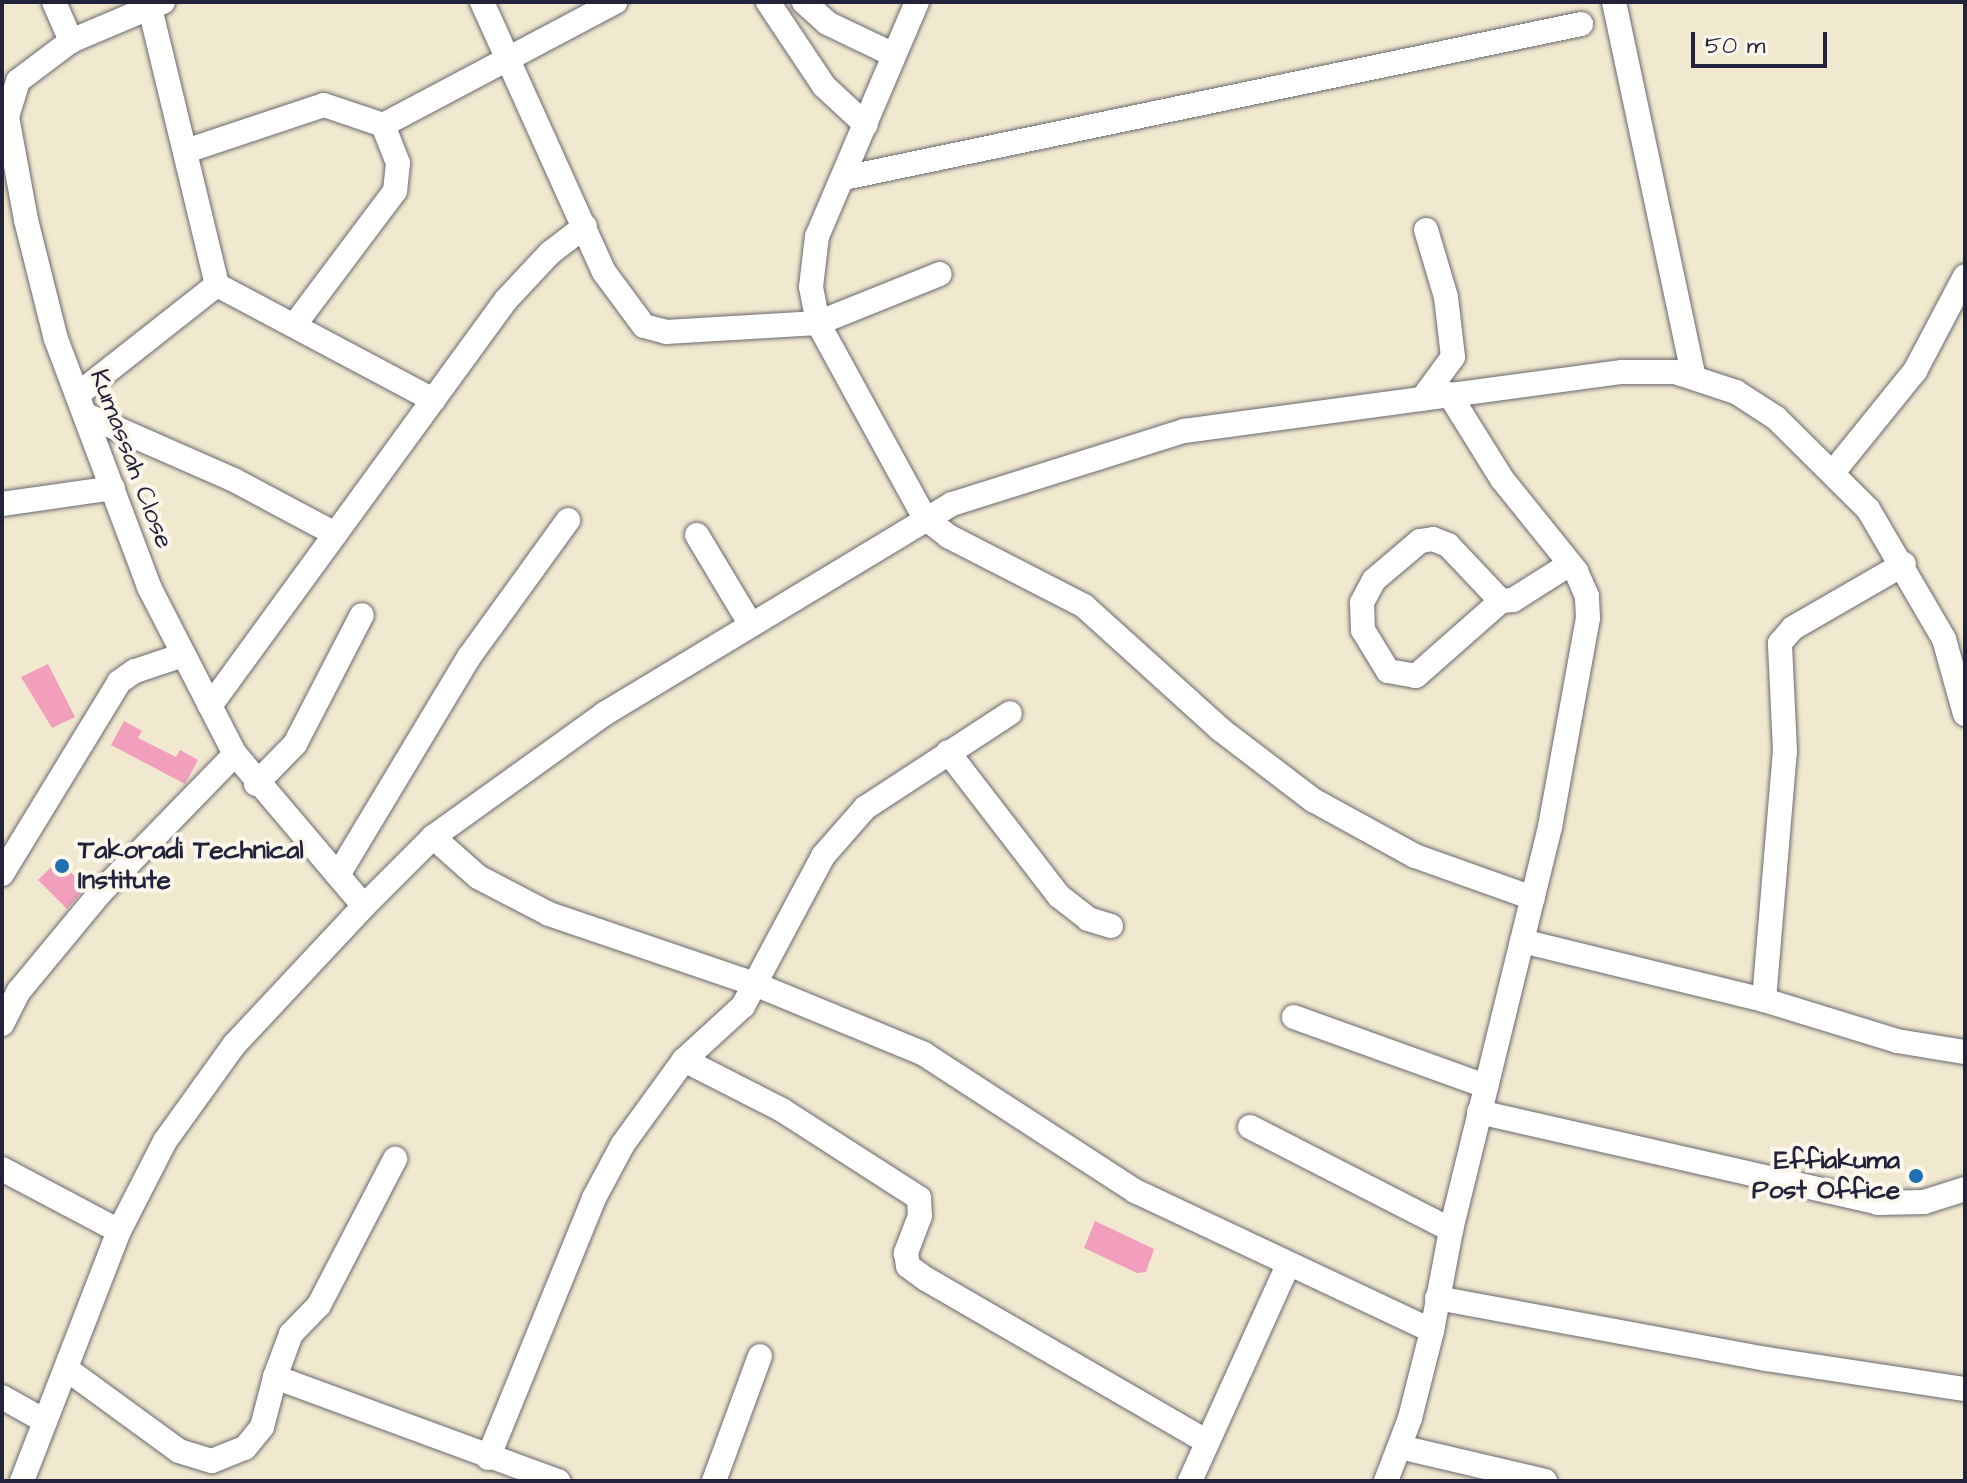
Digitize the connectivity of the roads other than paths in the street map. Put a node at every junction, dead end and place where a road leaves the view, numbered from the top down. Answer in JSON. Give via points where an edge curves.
{"nodes":[{"id":1,"x":54,"y":2,"type":"edge"},
{"id":2,"x":482,"y":2,"type":"edge"},
{"id":3,"x":615,"y":2,"type":"edge"},
{"id":4,"x":768,"y":2,"type":"edge"},
{"id":5,"x":804,"y":2,"type":"edge"},
{"id":6,"x":917,"y":2,"type":"edge"},
{"id":7,"x":1614,"y":2,"type":"edge"},
{"id":8,"x":156,"y":5,"type":"edge"},
{"id":9,"x":1581,"y":24,"type":"dead end"},
{"id":10,"x":71,"y":41,"type":"junction"},
{"id":11,"x":894,"y":55,"type":"junction"},
{"id":12,"x":511,"y":60,"type":"junction"},
{"id":13,"x":10,"y":79,"type":"edge"},
{"id":14,"x":383,"y":125,"type":"junction"},
{"id":15,"x":866,"y":125,"type":"junction"},
{"id":16,"x":186,"y":151,"type":"junction"},
{"id":17,"x":844,"y":178,"type":"junction"},
{"id":18,"x":585,"y":226,"type":"junction"},
{"id":19,"x":1426,"y":230,"type":"dead end"},
{"id":20,"x":940,"y":274,"type":"dead end"},
{"id":21,"x":1965,"y":276,"type":"edge"},
{"id":22,"x":217,"y":285,"type":"junction"},
{"id":23,"x":818,"y":323,"type":"junction"},
{"id":24,"x":295,"y":324,"type":"junction"},
{"id":25,"x":1694,"y":377,"type":"junction"},
{"id":26,"x":1449,"y":394,"type":"junction"},
{"id":27,"x":1422,"y":399,"type":"junction"},
{"id":28,"x":433,"y":400,"type":"junction"},
{"id":29,"x":81,"y":405,"type":"junction"},
{"id":30,"x":1834,"y":471,"type":"junction"},
{"id":31,"x":113,"y":488,"type":"junction"},
{"id":32,"x":2,"y":504,"type":"edge"},
{"id":33,"x":924,"y":517,"type":"junction"},
{"id":34,"x":568,"y":520,"type":"dead end"},
{"id":35,"x":335,"y":534,"type":"junction"},
{"id":36,"x":697,"y":535,"type":"dead end"},
{"id":37,"x":1570,"y":564,"type":"junction"},
{"id":38,"x":1904,"y":564,"type":"junction"},
{"id":39,"x":1501,"y":601,"type":"junction"},
{"id":40,"x":362,"y":615,"type":"dead end"},
{"id":41,"x":749,"y":622,"type":"junction"},
{"id":42,"x":183,"y":655,"type":"junction"},
{"id":43,"x":210,"y":706,"type":"junction"},
{"id":44,"x":1010,"y":713,"type":"dead end"},
{"id":45,"x":1965,"y":714,"type":"edge"},
{"id":46,"x":948,"y":752,"type":"junction"},
{"id":47,"x":235,"y":754,"type":"junction"},
{"id":48,"x":256,"y":784,"type":"junction"},
{"id":49,"x":433,"y":837,"type":"junction"},
{"id":50,"x":2,"y":874,"type":"edge"},
{"id":51,"x":338,"y":875,"type":"junction"},
{"id":52,"x":1533,"y":898,"type":"junction"},
{"id":53,"x":364,"y":906,"type":"junction"},
{"id":54,"x":1111,"y":926,"type":"dead end"},
{"id":55,"x":1522,"y":941,"type":"junction"},
{"id":56,"x":752,"y":983,"type":"junction"},
{"id":57,"x":1764,"y":1000,"type":"junction"},
{"id":58,"x":1294,"y":1017,"type":"dead end"},
{"id":59,"x":2,"y":1024,"type":"edge"},
{"id":60,"x":1965,"y":1052,"type":"edge"},
{"id":61,"x":684,"y":1060,"type":"junction"},
{"id":62,"x":1486,"y":1086,"type":"junction"},
{"id":63,"x":1479,"y":1112,"type":"junction"},
{"id":64,"x":1250,"y":1127,"type":"dead end"},
{"id":65,"x":395,"y":1159,"type":"dead end"},
{"id":66,"x":2,"y":1169,"type":"edge"},
{"id":67,"x":1965,"y":1189,"type":"edge"},
{"id":68,"x":1451,"y":1230,"type":"junction"},
{"id":69,"x":119,"y":1231,"type":"junction"},
{"id":70,"x":1288,"y":1265,"type":"junction"},
{"id":71,"x":1437,"y":1298,"type":"junction"},
{"id":72,"x":1432,"y":1331,"type":"junction"},
{"id":73,"x":760,"y":1356,"type":"dead end"},
{"id":74,"x":68,"y":1370,"type":"junction"},
{"id":75,"x":275,"y":1377,"type":"junction"},
{"id":76,"x":1965,"y":1389,"type":"edge"},
{"id":77,"x":2,"y":1397,"type":"edge"},
{"id":78,"x":45,"y":1421,"type":"junction"},
{"id":79,"x":1207,"y":1442,"type":"junction"},
{"id":80,"x":1400,"y":1447,"type":"junction"},
{"id":81,"x":488,"y":1458,"type":"junction"},
{"id":82,"x":22,"y":1481,"type":"edge"},
{"id":83,"x":558,"y":1481,"type":"edge"},
{"id":84,"x":714,"y":1481,"type":"edge"},
{"id":85,"x":1190,"y":1481,"type":"edge"},
{"id":86,"x":1386,"y":1481,"type":"edge"},
{"id":87,"x":1545,"y":1481,"type":"edge"}],
"edges":[{"from":1,"to":10,"type":"street"},
{"from":2,"to":12,"type":"street"},
{"from":3,"to":12,"type":"street"},
{"from":4,"to":15,"type":"street","via":[[840,106]]},
{"from":5,"to":11,"type":"street","via":[[827,23]]},
{"from":6,"to":11,"type":"street"},
{"from":7,"to":25,"type":"street"},
{"from":8,"to":10,"type":"street","name":"Kumassah Close"},
{"from":8,"to":16,"type":"street"},
{"from":9,"to":17,"type":"street"},
{"from":10,"to":13,"type":"street","name":"Kumassah Close"},
{"from":11,"to":15,"type":"street"},
{"from":12,"to":14,"type":"street"},
{"from":12,"to":18,"type":"street"},
{"from":13,"to":29,"type":"street","name":"Kumassah Close","via":[[7,117],[26,220],[56,339]]},
{"from":14,"to":16,"type":"street","via":[[324,105]]},
{"from":14,"to":24,"type":"street","via":[[398,163],[395,191]]},
{"from":15,"to":17,"type":"street"},
{"from":16,"to":22,"type":"street"},
{"from":17,"to":23,"type":"street","via":[[817,236],[811,287]]},
{"from":18,"to":23,"type":"street","via":[[623,304],[655,331]]},
{"from":18,"to":28,"type":"street","via":[[528,273]]},
{"from":19,"to":27,"type":"street","via":[[1446,297],[1453,357]]},
{"from":20,"to":23,"type":"street"},
{"from":21,"to":30,"type":"street","via":[[1915,371]]},
{"from":22,"to":24,"type":"street"},
{"from":22,"to":29,"type":"street"},
{"from":23,"to":33,"type":"street"},
{"from":24,"to":28,"type":"street"},
{"from":25,"to":26,"type":"street","via":[[1622,372]]},
{"from":25,"to":30,"type":"street","via":[[1736,392],[1776,418]]},
{"from":26,"to":27,"type":"street"},
{"from":26,"to":37,"type":"street","via":[[1502,479]]},
{"from":27,"to":33,"type":"street","via":[[1184,431]]},
{"from":28,"to":35,"type":"street"},
{"from":29,"to":31,"type":"street","name":"Kumassah Close"},
{"from":29,"to":35,"type":"street"},
{"from":30,"to":38,"type":"street"},
{"from":31,"to":32,"type":"street"},
{"from":31,"to":42,"type":"street","name":"Kumassah Close","via":[[149,587]]},
{"from":33,"to":41,"type":"street"},
{"from":33,"to":52,"type":"street","via":[[948,536],[1084,606],[1220,729],[1313,800],[1415,856]]},
{"from":34,"to":51,"type":"street","via":[[469,657]]},
{"from":35,"to":43,"type":"street"},
{"from":36,"to":41,"type":"street"},
{"from":37,"to":39,"type":"street","via":[[1513,600]]},
{"from":37,"to":52,"type":"street","via":[[1587,596],[1586,651]]},
{"from":38,"to":45,"type":"street","via":[[1944,639]]},
{"from":38,"to":57,"type":"street","via":[[1793,628],[1780,643],[1785,751]]},
{"from":39,"to":39,"type":"street","via":[[1448,545],[1420,541],[1374,580],[1362,603],[1363,630],[1388,671],[1416,676]]},
{"from":40,"to":48,"type":"street","via":[[295,744]]},
{"from":41,"to":49,"type":"street","via":[[604,714]]},
{"from":42,"to":43,"type":"street","name":"Kumassah Close"},
{"from":42,"to":50,"type":"street","via":[[119,682]]},
{"from":43,"to":47,"type":"street","name":"Kumassah Close"},
{"from":44,"to":46,"type":"street"},
{"from":46,"to":54,"type":"street","via":[[1059,896],[1088,919]]},
{"from":46,"to":56,"type":"street","via":[[865,808],[823,856]]},
{"from":47,"to":48,"type":"street","name":"Kumassah Close"},
{"from":47,"to":59,"type":"street","via":[[101,892],[19,991]]},
{"from":48,"to":51,"type":"street","name":"Kumassah Close"},
{"from":49,"to":53,"type":"street"},
{"from":49,"to":56,"type":"street","via":[[509,896]]},
{"from":51,"to":53,"type":"street","name":"Kumassah Close"},
{"from":52,"to":55,"type":"street"},
{"from":53,"to":69,"type":"street","via":[[195,1094]]},
{"from":55,"to":57,"type":"street"},
{"from":55,"to":62,"type":"street"},
{"from":56,"to":61,"type":"street","via":[[737,1015]]},
{"from":56,"to":70,"type":"street","via":[[924,1054],[1135,1191]]},
{"from":57,"to":60,"type":"street","via":[[1897,1041]]},
{"from":58,"to":62,"type":"street"},
{"from":61,"to":79,"type":"street","via":[[782,1110],[919,1198],[920,1216],[906,1253],[908,1266]]},
{"from":61,"to":81,"type":"street","via":[[623,1144],[594,1198]]},
{"from":62,"to":63,"type":"street"},
{"from":63,"to":67,"type":"street","via":[[1878,1203],[1924,1202]]},
{"from":63,"to":68,"type":"street"},
{"from":64,"to":68,"type":"street"},
{"from":65,"to":75,"type":"street","via":[[319,1305],[291,1334]]},
{"from":66,"to":69,"type":"street"},
{"from":68,"to":71,"type":"street"},
{"from":69,"to":74,"type":"street"},
{"from":70,"to":72,"type":"street"},
{"from":70,"to":79,"type":"street"},
{"from":71,"to":72,"type":"street"},
{"from":71,"to":76,"type":"street","via":[[1766,1359]]},
{"from":72,"to":80,"type":"street"},
{"from":73,"to":84,"type":"street"},
{"from":74,"to":75,"type":"street","via":[[179,1451],[212,1461],[245,1448],[262,1427]]},
{"from":74,"to":78,"type":"street"},
{"from":75,"to":81,"type":"street"},
{"from":77,"to":78,"type":"street"},
{"from":78,"to":82,"type":"street"},
{"from":79,"to":85,"type":"street"},
{"from":80,"to":86,"type":"street"},
{"from":80,"to":87,"type":"street"},
{"from":81,"to":83,"type":"street"}]}
